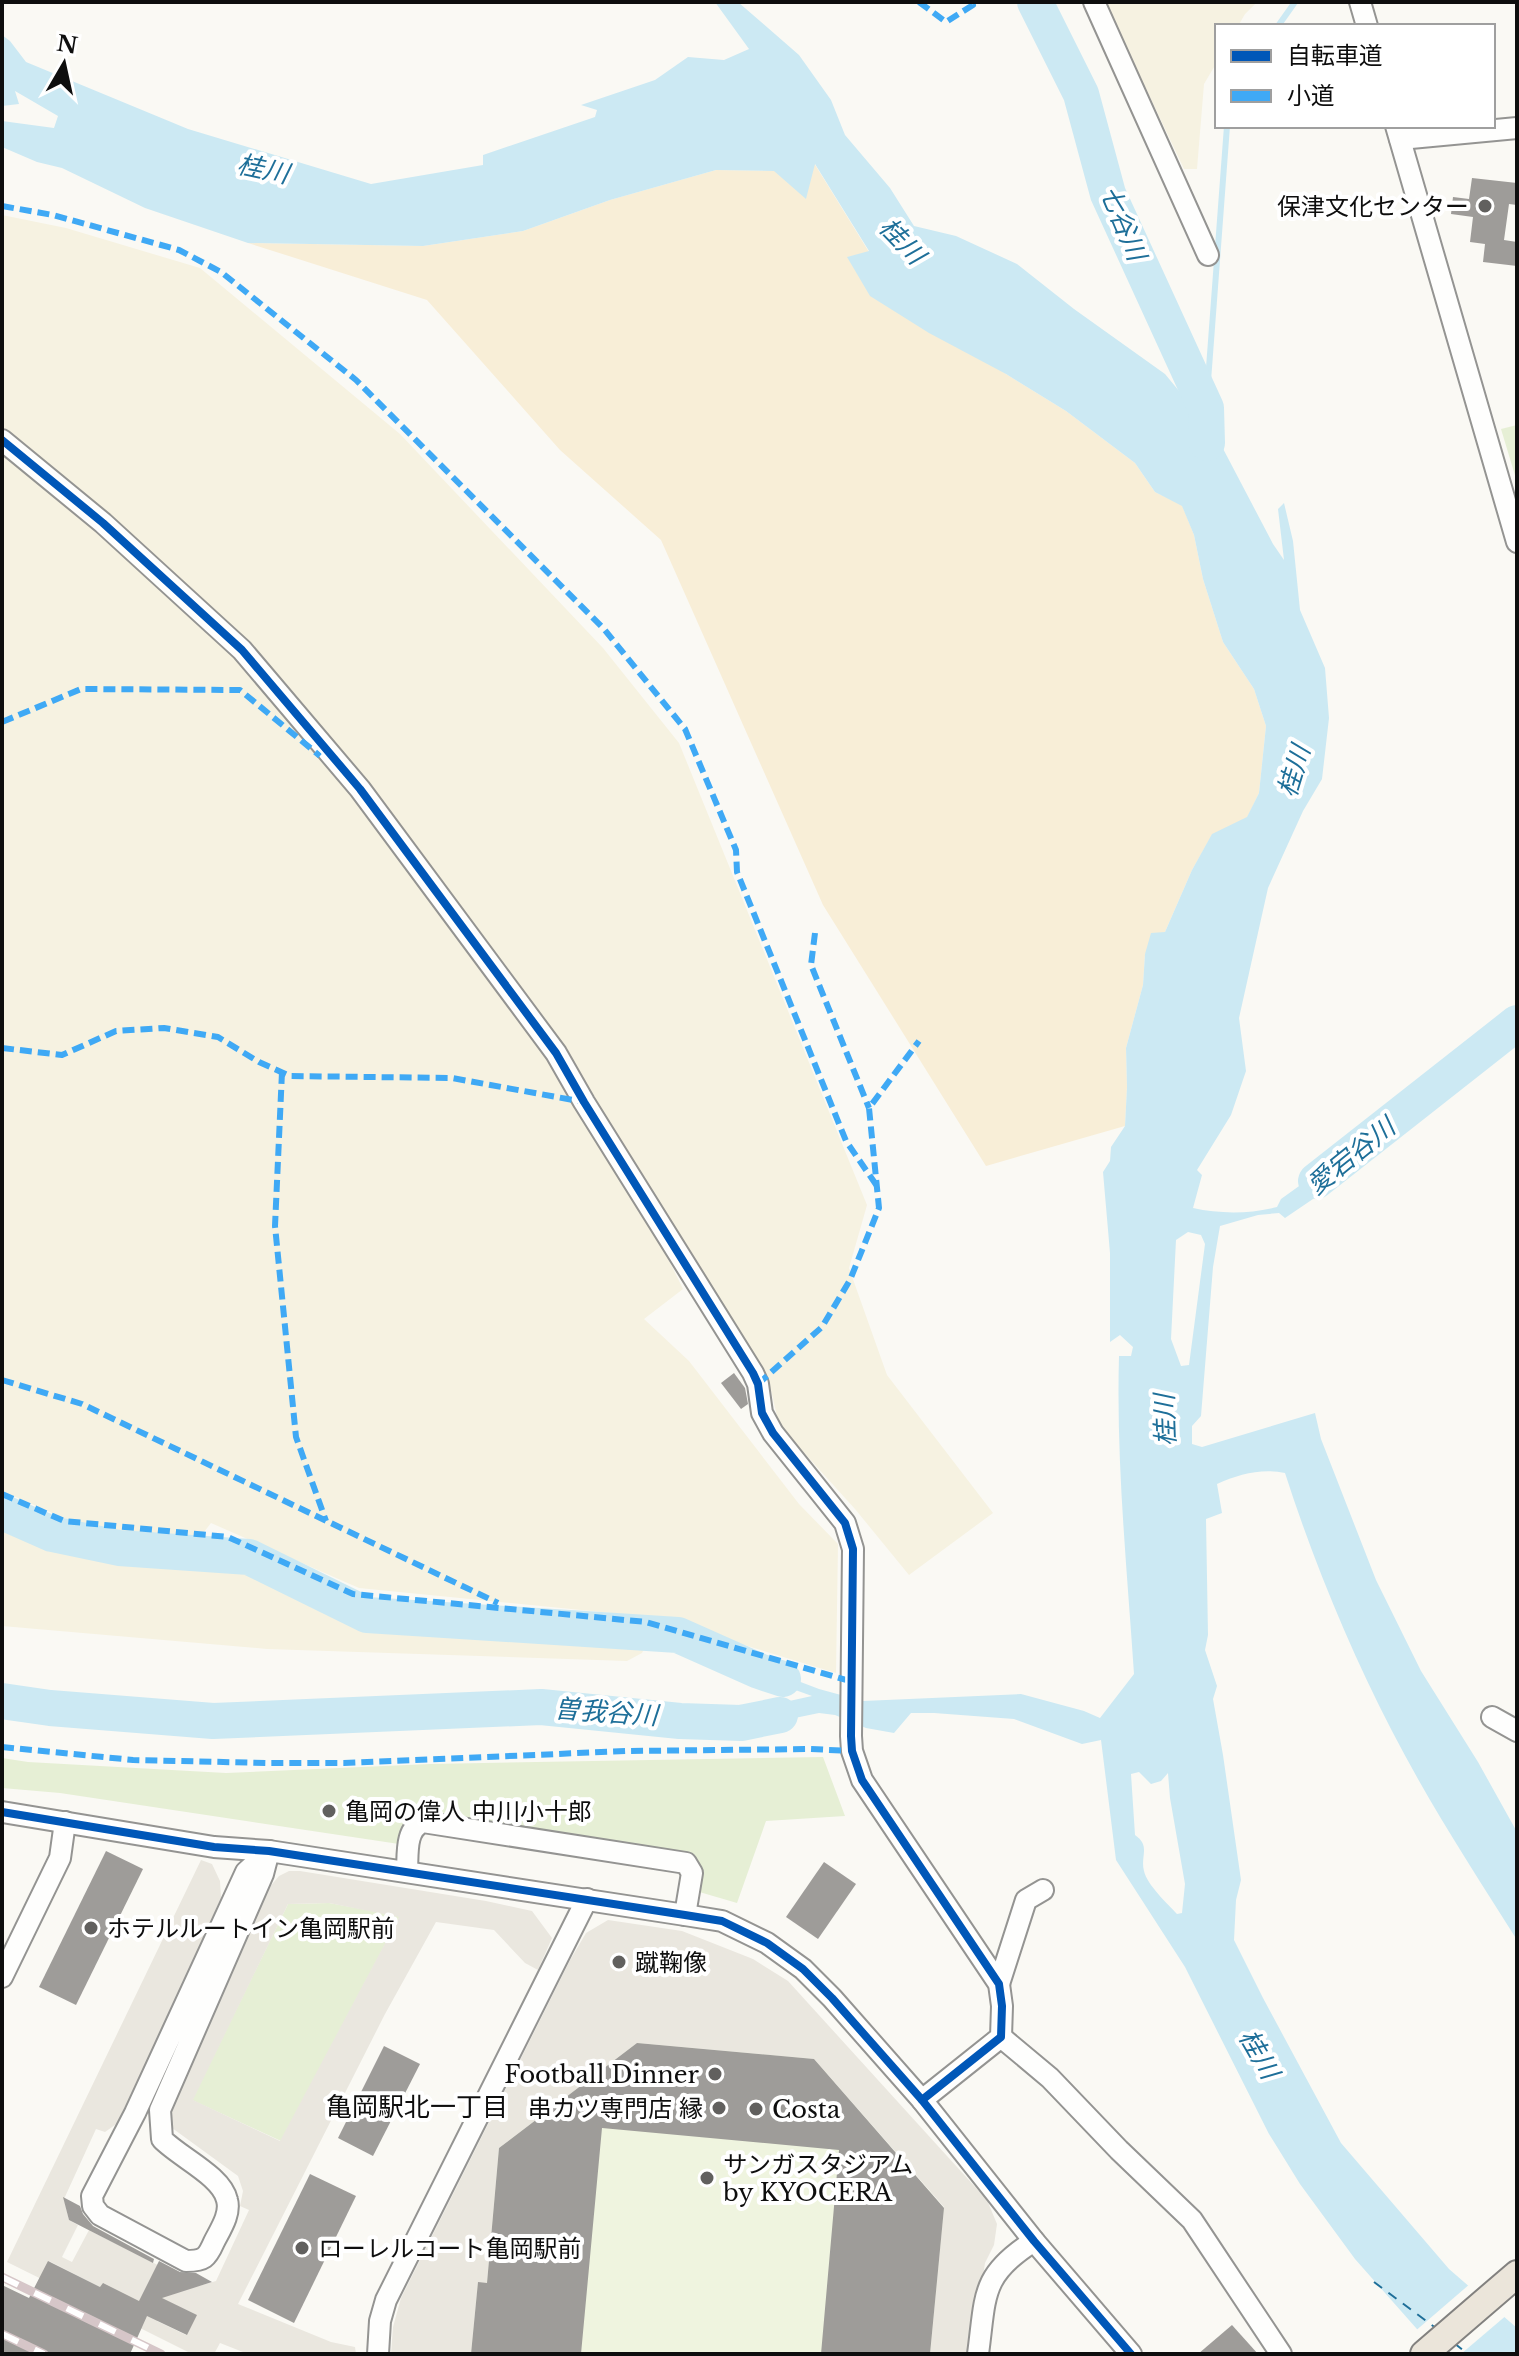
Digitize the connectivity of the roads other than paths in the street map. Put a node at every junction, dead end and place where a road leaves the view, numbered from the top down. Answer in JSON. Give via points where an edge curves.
{"nodes":[{"id":1,"x":1094,"y":2,"type":"edge"},
{"id":2,"x":1360,"y":2,"type":"edge"},
{"id":3,"x":1366,"y":24,"type":"edge"},
{"id":4,"x":1517,"y":128,"type":"edge"},
{"id":5,"x":1398,"y":133,"type":"edge"},
{"id":6,"x":1208,"y":255,"type":"dead end"},
{"id":7,"x":2,"y":440,"type":"edge"},
{"id":8,"x":1512,"y":502,"type":"edge"},
{"id":9,"x":1517,"y":542,"type":"edge"},
{"id":10,"x":1492,"y":1717,"type":"dead end"},
{"id":11,"x":1517,"y":1731,"type":"edge"},
{"id":12,"x":2,"y":1812,"type":"edge"},
{"id":13,"x":65,"y":1822,"type":"junction"},
{"id":14,"x":269,"y":1851,"type":"junction"},
{"id":15,"x":407,"y":1871,"type":"junction"},
{"id":16,"x":1043,"y":1890,"type":"dead end"},
{"id":17,"x":587,"y":1899,"type":"junction"},
{"id":18,"x":685,"y":1915,"type":"junction"},
{"id":19,"x":2,"y":1977,"type":"edge"},
{"id":20,"x":999,"y":1984,"type":"junction"},
{"id":21,"x":1001,"y":2037,"type":"junction"},
{"id":22,"x":922,"y":2100,"type":"junction"},
{"id":23,"x":1034,"y":2241,"type":"junction"},
{"id":24,"x":1517,"y":2274,"type":"edge"},
{"id":25,"x":378,"y":2354,"type":"edge"},
{"id":26,"x":978,"y":2354,"type":"edge"},
{"id":27,"x":1131,"y":2354,"type":"edge"},
{"id":28,"x":1281,"y":2354,"type":"edge"},
{"id":29,"x":1424,"y":2354,"type":"edge"}],
"edges":[{"from":1,"to":6,"type":"street"},
{"from":2,"to":3,"type":"street"},
{"from":4,"to":5,"type":"street"},
{"from":5,"to":8,"type":"street"},
{"from":7,"to":20,"type":"street","via":[[103,523],[242,650],[360,789],[556,1053],[753,1373],[762,1413],[773,1433],[845,1523],[853,1549],[852,1751],[862,1780]]},
{"from":8,"to":9,"type":"street"},
{"from":10,"to":11,"type":"street"},
{"from":12,"to":13,"type":"street"},
{"from":13,"to":14,"type":"street"},
{"from":13,"to":19,"type":"street","via":[[60,1858]]},
{"from":14,"to":14,"type":"street","via":[[160,2110],[162,2139],[218,2183],[228,2200],[209,2254],[200,2261],[186,2261],[100,2215],[92,2196],[246,1872]]},
{"from":14,"to":15,"type":"street"},
{"from":15,"to":17,"type":"street"},
{"from":15,"to":18,"type":"street","via":[[416,1824],[454,1826],[686,1863],[692,1873]]},
{"from":16,"to":20,"type":"street","via":[[1026,1900]]},
{"from":17,"to":18,"type":"street"},
{"from":17,"to":25,"type":"street","via":[[386,2300]]},
{"from":18,"to":22,"type":"street","via":[[722,1921],[767,1943],[803,1969]]},
{"from":20,"to":21,"type":"street"},
{"from":21,"to":22,"type":"street"},
{"from":21,"to":28,"type":"street","via":[[1050,2078],[1192,2220]]},
{"from":22,"to":23,"type":"street"},
{"from":23,"to":26,"type":"street","via":[[1001,2266],[990,2282]]},
{"from":23,"to":27,"type":"street"},
{"from":24,"to":29,"type":"main road"}]}
